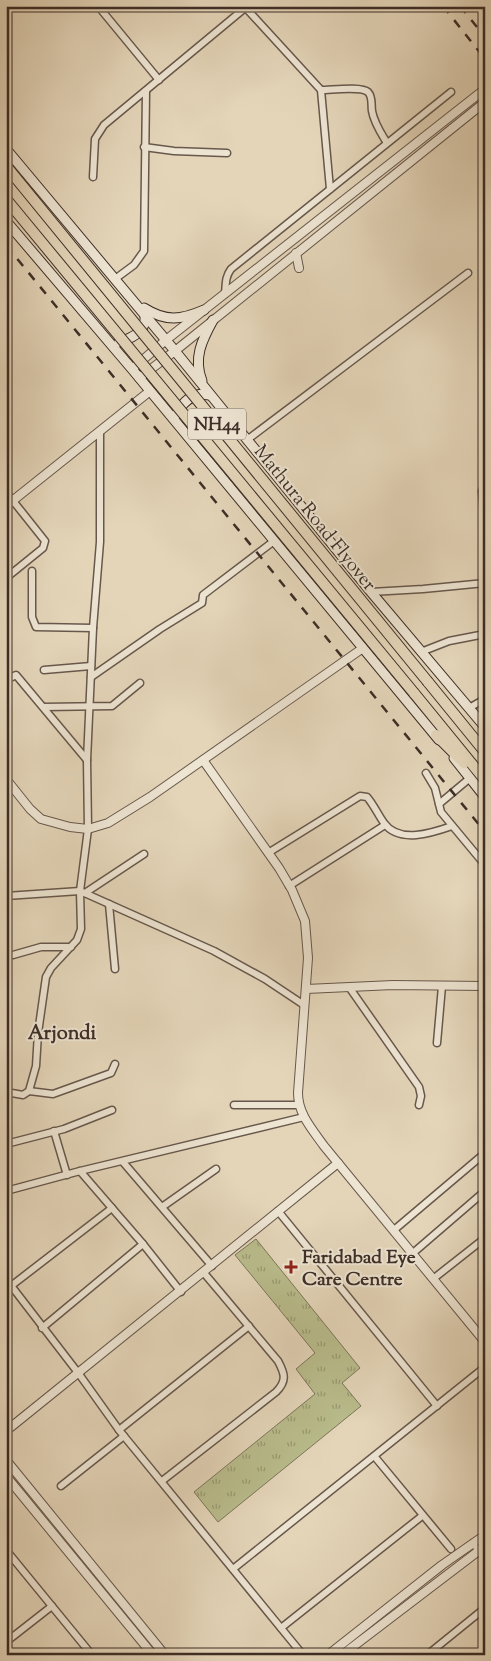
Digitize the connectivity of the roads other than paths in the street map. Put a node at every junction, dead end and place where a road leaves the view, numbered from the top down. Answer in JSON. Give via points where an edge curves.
{"nodes":[{"id":1,"x":98,"y":6,"type":"edge"},
{"id":2,"x":244,"y":7,"type":"edge"},
{"id":3,"x":159,"y":80,"type":"junction"},
{"id":4,"x":485,"y":88,"type":"edge"},
{"id":5,"x":321,"y":90,"type":"junction"},
{"id":6,"x":146,"y":91,"type":"junction"},
{"id":7,"x":452,"y":92,"type":"dead end"},
{"id":8,"x":485,"y":102,"type":"edge"},
{"id":9,"x":388,"y":143,"type":"junction"},
{"id":10,"x":144,"y":147,"type":"junction"},
{"id":11,"x":6,"y":149,"type":"edge"},
{"id":12,"x":227,"y":154,"type":"dead end"},
{"id":13,"x":6,"y":166,"type":"edge"},
{"id":14,"x":93,"y":177,"type":"dead end"},
{"id":15,"x":330,"y":189,"type":"junction"},
{"id":16,"x":6,"y":199,"type":"edge"},
{"id":17,"x":6,"y":221,"type":"edge"},
{"id":18,"x":296,"y":253,"type":"junction"},
{"id":19,"x":299,"y":268,"type":"dead end"},
{"id":20,"x":468,"y":273,"type":"dead end"},
{"id":21,"x":115,"y":279,"type":"junction"},
{"id":22,"x":225,"y":294,"type":"junction"},
{"id":23,"x":135,"y":302,"type":"junction"},
{"id":24,"x":204,"y":310,"type":"junction"},
{"id":25,"x":145,"y":314,"type":"junction"},
{"id":26,"x":213,"y":320,"type":"junction"},
{"id":27,"x":166,"y":340,"type":"junction"},
{"id":28,"x":110,"y":343,"type":"junction"},
{"id":29,"x":176,"y":351,"type":"junction"},
{"id":30,"x":132,"y":369,"type":"junction"},
{"id":31,"x":139,"y":378,"type":"junction"},
{"id":32,"x":150,"y":391,"type":"junction"},
{"id":33,"x":207,"y":391,"type":"junction"},
{"id":34,"x":176,"y":423,"type":"junction"},
{"id":35,"x":100,"y":431,"type":"junction"},
{"id":36,"x":246,"y":440,"type":"junction"},
{"id":37,"x":485,"y":483,"type":"edge"},
{"id":38,"x":6,"y":492,"type":"edge"},
{"id":39,"x":13,"y":501,"type":"junction"},
{"id":40,"x":6,"y":506,"type":"edge"},
{"id":41,"x":485,"y":524,"type":"edge"},
{"id":42,"x":274,"y":541,"type":"junction"},
{"id":43,"x":32,"y":571,"type":"dead end"},
{"id":44,"x":6,"y":578,"type":"edge"},
{"id":45,"x":485,"y":583,"type":"edge"},
{"id":46,"x":371,"y":592,"type":"junction"},
{"id":47,"x":93,"y":628,"type":"junction"},
{"id":48,"x":485,"y":634,"type":"edge"},
{"id":49,"x":363,"y":648,"type":"junction"},
{"id":50,"x":422,"y":652,"type":"junction"},
{"id":51,"x":91,"y":666,"type":"junction"},
{"id":52,"x":44,"y":670,"type":"dead end"},
{"id":53,"x":91,"y":677,"type":"junction"},
{"id":54,"x":6,"y":680,"type":"edge"},
{"id":55,"x":140,"y":683,"type":"dead end"},
{"id":56,"x":485,"y":699,"type":"edge"},
{"id":57,"x":44,"y":707,"type":"junction"},
{"id":58,"x":90,"y":707,"type":"junction"},
{"id":59,"x":469,"y":708,"type":"junction"},
{"id":60,"x":485,"y":727,"type":"edge"},
{"id":61,"x":436,"y":735,"type":"junction"},
{"id":62,"x":485,"y":752,"type":"edge"},
{"id":63,"x":87,"y":760,"type":"junction"},
{"id":64,"x":203,"y":760,"type":"junction"},
{"id":65,"x":426,"y":773,"type":"dead end"},
{"id":66,"x":470,"y":778,"type":"junction"},
{"id":67,"x":6,"y":779,"type":"edge"},
{"id":68,"x":485,"y":782,"type":"edge"},
{"id":69,"x":485,"y":797,"type":"edge"},
{"id":70,"x":439,"y":804,"type":"junction"},
{"id":71,"x":385,"y":825,"type":"junction"},
{"id":72,"x":452,"y":826,"type":"junction"},
{"id":73,"x":88,"y":829,"type":"junction"},
{"id":74,"x":268,"y":853,"type":"junction"},
{"id":75,"x":144,"y":854,"type":"dead end"},
{"id":76,"x":485,"y":865,"type":"edge"},
{"id":77,"x":289,"y":886,"type":"junction"},
{"id":78,"x":83,"y":892,"type":"junction"},
{"id":79,"x":6,"y":896,"type":"edge"},
{"id":80,"x":108,"y":904,"type":"junction"},
{"id":81,"x":71,"y":947,"type":"junction"},
{"id":82,"x":6,"y":955,"type":"edge"},
{"id":83,"x":115,"y":968,"type":"dead end"},
{"id":84,"x":442,"y":986,"type":"junction"},
{"id":85,"x":485,"y":986,"type":"edge"},
{"id":86,"x":349,"y":987,"type":"junction"},
{"id":87,"x":306,"y":989,"type":"junction"},
{"id":88,"x":304,"y":1005,"type":"junction"},
{"id":89,"x":437,"y":1043,"type":"dead end"},
{"id":90,"x":115,"y":1064,"type":"dead end"},
{"id":91,"x":30,"y":1091,"type":"junction"},
{"id":92,"x":6,"y":1092,"type":"edge"},
{"id":93,"x":234,"y":1105,"type":"dead end"},
{"id":94,"x":299,"y":1105,"type":"junction"},
{"id":95,"x":418,"y":1105,"type":"dead end"},
{"id":96,"x":112,"y":1110,"type":"dead end"},
{"id":97,"x":304,"y":1117,"type":"junction"},
{"id":98,"x":54,"y":1131,"type":"junction"},
{"id":99,"x":6,"y":1144,"type":"edge"},
{"id":100,"x":484,"y":1156,"type":"edge"},
{"id":101,"x":123,"y":1162,"type":"junction"},
{"id":102,"x":338,"y":1163,"type":"junction"},
{"id":103,"x":216,"y":1169,"type":"dead end"},
{"id":104,"x":80,"y":1171,"type":"junction"},
{"id":105,"x":67,"y":1175,"type":"junction"},
{"id":106,"x":6,"y":1191,"type":"edge"},
{"id":107,"x":485,"y":1191,"type":"edge"},
{"id":108,"x":112,"y":1208,"type":"junction"},
{"id":109,"x":162,"y":1208,"type":"junction"},
{"id":110,"x":278,"y":1211,"type":"junction"},
{"id":111,"x":394,"y":1230,"type":"junction"},
{"id":112,"x":485,"y":1233,"type":"edge"},
{"id":113,"x":483,"y":1239,"type":"edge"},
{"id":114,"x":143,"y":1244,"type":"junction"},
{"id":115,"x":413,"y":1253,"type":"junction"},
{"id":116,"x":212,"y":1266,"type":"junction"},
{"id":117,"x":204,"y":1273,"type":"junction"},
{"id":118,"x":6,"y":1279,"type":"edge"},
{"id":119,"x":433,"y":1279,"type":"junction"},
{"id":120,"x":12,"y":1286,"type":"junction"},
{"id":121,"x":181,"y":1292,"type":"junction"},
{"id":122,"x":249,"y":1326,"type":"junction"},
{"id":123,"x":42,"y":1328,"type":"junction"},
{"id":124,"x":485,"y":1342,"type":"edge"},
{"id":125,"x":485,"y":1367,"type":"edge"},
{"id":126,"x":79,"y":1374,"type":"junction"},
{"id":127,"x":437,"y":1406,"type":"junction"},
{"id":128,"x":6,"y":1431,"type":"edge"},
{"id":129,"x":121,"y":1433,"type":"junction"},
{"id":130,"x":375,"y":1457,"type":"junction"},
{"id":131,"x":6,"y":1460,"type":"edge"},
{"id":132,"x":6,"y":1476,"type":"edge"},
{"id":133,"x":162,"y":1481,"type":"junction"},
{"id":134,"x":61,"y":1486,"type":"dead end"},
{"id":135,"x":422,"y":1516,"type":"junction"},
{"id":136,"x":485,"y":1535,"type":"edge"},
{"id":137,"x":68,"y":1536,"type":"junction"},
{"id":138,"x":61,"y":1543,"type":"junction"},
{"id":139,"x":473,"y":1543,"type":"junction"},
{"id":140,"x":481,"y":1548,"type":"edge"},
{"id":141,"x":451,"y":1549,"type":"dead end"},
{"id":142,"x":6,"y":1550,"type":"edge"},
{"id":143,"x":485,"y":1559,"type":"edge"},
{"id":144,"x":233,"y":1569,"type":"junction"},
{"id":145,"x":124,"y":1604,"type":"junction"},
{"id":146,"x":52,"y":1606,"type":"junction"},
{"id":147,"x":485,"y":1608,"type":"edge"},
{"id":148,"x":116,"y":1610,"type":"junction"},
{"id":149,"x":280,"y":1628,"type":"junction"},
{"id":150,"x":6,"y":1642,"type":"edge"},
{"id":151,"x":92,"y":1655,"type":"edge"},
{"id":152,"x":153,"y":1655,"type":"edge"},
{"id":153,"x":165,"y":1655,"type":"edge"},
{"id":154,"x":303,"y":1655,"type":"edge"},
{"id":155,"x":328,"y":1655,"type":"edge"},
{"id":156,"x":342,"y":1655,"type":"edge"},
{"id":157,"x":427,"y":1655,"type":"edge"}],
"edges":[{"from":1,"to":3,"type":"street"},
{"from":2,"to":3,"type":"street"},
{"from":2,"to":5,"type":"street"},
{"from":3,"to":6,"type":"street"},
{"from":4,"to":22,"type":"street"},
{"from":5,"to":9,"type":"street","via":[[367,91],[372,100],[375,121]]},
{"from":5,"to":15,"type":"street"},
{"from":6,"to":10,"type":"street"},
{"from":6,"to":14,"type":"street","via":[[97,134]]},
{"from":7,"to":9,"type":"street"},
{"from":8,"to":18,"type":"street"},
{"from":9,"to":15,"type":"street"},
{"from":10,"to":12,"type":"street"},
{"from":10,"to":21,"type":"street","via":[[144,251],[134,265]]},
{"from":11,"to":21,"type":"main road"},
{"from":13,"to":62,"type":"highway","name":"Mathura Road Flyover","number":"NH44","bridge":true},
{"from":15,"to":22,"type":"street","via":[[231,270],[226,279]]},
{"from":16,"to":68,"type":"highway","name":"Mathura Road Flyover","number":"NH44","bridge":true},
{"from":17,"to":28,"type":"main road"},
{"from":18,"to":19,"type":"street"},
{"from":18,"to":26,"type":"street"},
{"from":20,"to":36,"type":"street"},
{"from":21,"to":23,"type":"main road"},
{"from":22,"to":24,"type":"street"},
{"from":23,"to":24,"type":"main road","via":[[152,314],[170,319]]},
{"from":23,"to":25,"type":"main road"},
{"from":24,"to":27,"type":"street"},
{"from":25,"to":27,"type":"main road"},
{"from":25,"to":28,"type":"main road","via":[[138,334]]},
{"from":26,"to":29,"type":"street"},
{"from":26,"to":33,"type":"main road","via":[[197,355],[198,372]]},
{"from":27,"to":29,"type":"main road"},
{"from":27,"to":30,"type":"street"},
{"from":28,"to":30,"type":"main road"},
{"from":29,"to":31,"type":"street"},
{"from":29,"to":33,"type":"main road"},
{"from":30,"to":31,"type":"main road"},
{"from":31,"to":32,"type":"main road"},
{"from":32,"to":34,"type":"main road"},
{"from":32,"to":35,"type":"street"},
{"from":33,"to":34,"type":"main road","via":[[187,401],[176,415]]},
{"from":33,"to":36,"type":"main road"},
{"from":34,"to":42,"type":"main road"},
{"from":35,"to":39,"type":"street"},
{"from":35,"to":47,"type":"street","via":[[100,542]]},
{"from":36,"to":46,"type":"main road"},
{"from":37,"to":41,"type":"street","via":[[482,490]]},
{"from":38,"to":39,"type":"street"},
{"from":39,"to":40,"type":"street"},
{"from":39,"to":44,"type":"street","via":[[43,537],[45,545]]},
{"from":42,"to":49,"type":"main road"},
{"from":42,"to":53,"type":"street","via":[[203,595],[202,603]]},
{"from":43,"to":47,"type":"street","via":[[32,617],[36,627]]},
{"from":45,"to":46,"type":"street"},
{"from":46,"to":50,"type":"main road"},
{"from":47,"to":51,"type":"street"},
{"from":48,"to":50,"type":"street","via":[[449,641]]},
{"from":49,"to":61,"type":"main road"},
{"from":49,"to":64,"type":"street"},
{"from":50,"to":59,"type":"main road"},
{"from":51,"to":52,"type":"street"},
{"from":51,"to":53,"type":"street"},
{"from":53,"to":58,"type":"street"},
{"from":54,"to":57,"type":"street","via":[[16,674]]},
{"from":55,"to":58,"type":"street","via":[[112,706]]},
{"from":56,"to":59,"type":"street"},
{"from":57,"to":58,"type":"street"},
{"from":57,"to":63,"type":"street"},
{"from":58,"to":63,"type":"street"},
{"from":59,"to":60,"type":"main road"},
{"from":61,"to":66,"type":"main road"},
{"from":61,"to":68,"type":"highway"},
{"from":63,"to":73,"type":"street"},
{"from":64,"to":73,"type":"street","via":[[126,814]]},
{"from":64,"to":74,"type":"street"},
{"from":65,"to":70,"type":"street"},
{"from":66,"to":69,"type":"main road"},
{"from":66,"to":70,"type":"street"},
{"from":67,"to":73,"type":"street","via":[[41,819]]},
{"from":70,"to":72,"type":"street"},
{"from":71,"to":72,"type":"street","via":[[391,832],[404,835],[431,834]]},
{"from":71,"to":74,"type":"street","via":[[371,801],[360,796]]},
{"from":71,"to":77,"type":"street"},
{"from":72,"to":76,"type":"street"},
{"from":73,"to":78,"type":"street"},
{"from":74,"to":77,"type":"street"},
{"from":75,"to":78,"type":"street"},
{"from":77,"to":87,"type":"street","via":[[305,921],[308,946]]},
{"from":78,"to":79,"type":"street"},
{"from":78,"to":80,"type":"street"},
{"from":78,"to":81,"type":"street","via":[[80,934]]},
{"from":80,"to":83,"type":"street"},
{"from":80,"to":88,"type":"street","via":[[214,951]]},
{"from":81,"to":82,"type":"street","via":[[41,947]]},
{"from":81,"to":91,"type":"street","via":[[46,977]]},
{"from":84,"to":85,"type":"street"},
{"from":84,"to":86,"type":"street"},
{"from":84,"to":89,"type":"street"},
{"from":86,"to":87,"type":"street"},
{"from":86,"to":95,"type":"street","via":[[419,1087]]},
{"from":87,"to":88,"type":"street"},
{"from":88,"to":94,"type":"street"},
{"from":90,"to":91,"type":"street","via":[[110,1073],[53,1094]]},
{"from":91,"to":92,"type":"street","via":[[23,1095]]},
{"from":93,"to":94,"type":"street"},
{"from":94,"to":97,"type":"street"},
{"from":96,"to":98,"type":"street"},
{"from":97,"to":101,"type":"street"},
{"from":97,"to":102,"type":"street"},
{"from":98,"to":99,"type":"street"},
{"from":98,"to":105,"type":"street"},
{"from":100,"to":111,"type":"street"},
{"from":101,"to":104,"type":"street"},
{"from":101,"to":109,"type":"street"},
{"from":102,"to":110,"type":"street"},
{"from":102,"to":111,"type":"street"},
{"from":103,"to":109,"type":"street"},
{"from":104,"to":105,"type":"street"},
{"from":104,"to":108,"type":"street"},
{"from":105,"to":106,"type":"street"},
{"from":107,"to":115,"type":"street"},
{"from":108,"to":114,"type":"street"},
{"from":108,"to":120,"type":"street"},
{"from":109,"to":116,"type":"street"},
{"from":110,"to":116,"type":"street"},
{"from":110,"to":127,"type":"street"},
{"from":111,"to":115,"type":"street"},
{"from":112,"to":113,"type":"street"},
{"from":113,"to":119,"type":"street"},
{"from":114,"to":121,"type":"street"},
{"from":114,"to":123,"type":"street"},
{"from":115,"to":119,"type":"street"},
{"from":116,"to":117,"type":"street"},
{"from":117,"to":121,"type":"street"},
{"from":117,"to":122,"type":"street"},
{"from":118,"to":120,"type":"street"},
{"from":119,"to":124,"type":"street"},
{"from":120,"to":123,"type":"street"},
{"from":121,"to":126,"type":"street"},
{"from":122,"to":129,"type":"street"},
{"from":122,"to":133,"type":"street","via":[[283,1370],[282,1386]]},
{"from":123,"to":126,"type":"street"},
{"from":125,"to":127,"type":"street"},
{"from":126,"to":128,"type":"street"},
{"from":126,"to":129,"type":"street"},
{"from":127,"to":130,"type":"street"},
{"from":129,"to":133,"type":"street"},
{"from":129,"to":134,"type":"street"},
{"from":130,"to":135,"type":"street"},
{"from":130,"to":144,"type":"street"},
{"from":131,"to":137,"type":"street"},
{"from":132,"to":138,"type":"street"},
{"from":133,"to":144,"type":"street"},
{"from":135,"to":141,"type":"street"},
{"from":135,"to":149,"type":"street"},
{"from":136,"to":139,"type":"street"},
{"from":137,"to":138,"type":"street"},
{"from":137,"to":145,"type":"street"},
{"from":138,"to":148,"type":"street"},
{"from":139,"to":140,"type":"street"},
{"from":139,"to":155,"type":"street"},
{"from":140,"to":143,"type":"street"},
{"from":140,"to":156,"type":"street"},
{"from":142,"to":146,"type":"street"},
{"from":144,"to":149,"type":"street"},
{"from":145,"to":148,"type":"street"},
{"from":145,"to":153,"type":"street"},
{"from":146,"to":150,"type":"street"},
{"from":146,"to":151,"type":"street"},
{"from":147,"to":157,"type":"street"},
{"from":148,"to":152,"type":"street"},
{"from":149,"to":154,"type":"street"}]}
